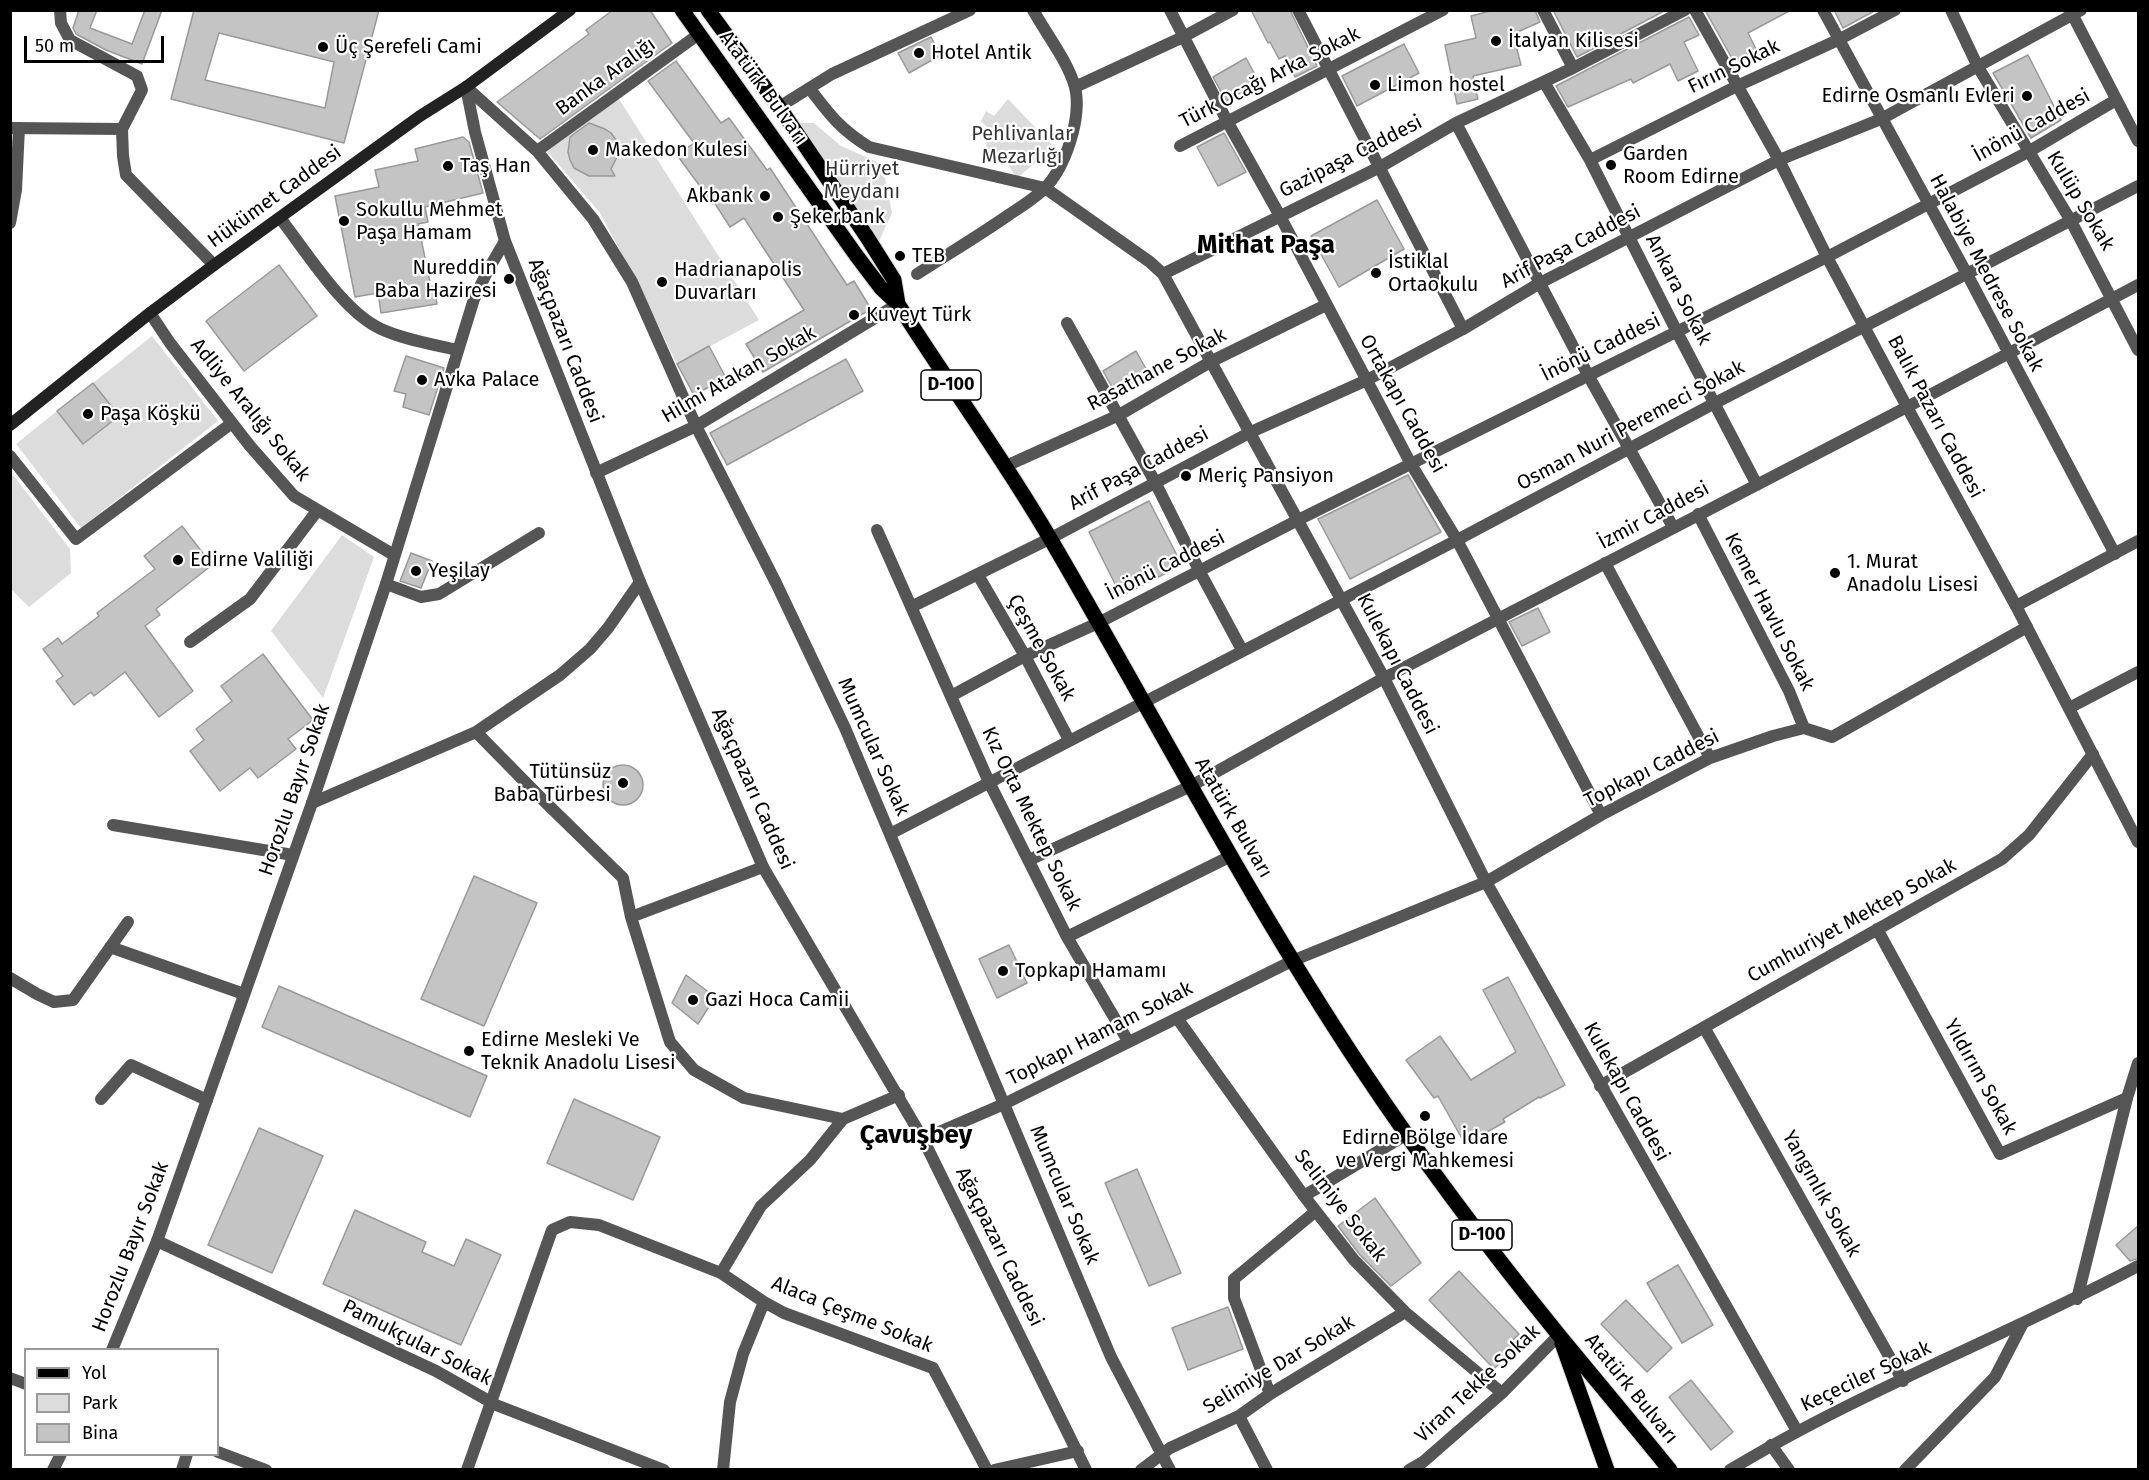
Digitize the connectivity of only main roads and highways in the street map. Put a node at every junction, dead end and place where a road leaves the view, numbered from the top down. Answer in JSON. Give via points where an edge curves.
{"nodes":[{"id":1,"x":570,"y":10,"type":"edge"},
{"id":2,"x":682,"y":10,"type":"edge"},
{"id":3,"x":708,"y":10,"type":"edge"},
{"id":4,"x":779,"y":107,"type":"junction"},
{"id":5,"x":761,"y":120,"type":"junction"},
{"id":6,"x":898,"y":304,"type":"junction"},
{"id":7,"x":10,"y":425,"type":"edge"},
{"id":8,"x":1559,"y":1335,"type":"junction"},
{"id":9,"x":1607,"y":1470,"type":"edge"},
{"id":10,"x":1670,"y":1470,"type":"edge"}],
"edges":[{"from":1,"to":7,"type":"main road","name":"Hükümet Caddesi","via":[[214,265]]},
{"from":2,"to":5,"type":"main road","name":"Atatürk Bulvarı","number":"D-100"},
{"from":3,"to":4,"type":"main road","name":"Atatürk Bulvarı","number":"D-100"},
{"from":4,"to":5,"type":"main road"},
{"from":4,"to":6,"type":"main road","name":"Atatürk Bulvarı","number":"D-100","via":[[894,280]]},
{"from":5,"to":6,"type":"main road","name":"Atatürk Bulvarı","number":"D-100","via":[[856,255]]},
{"from":6,"to":8,"type":"main road","name":"Atatürk Bulvarı","number":"D-100","via":[[1051,538],[1292,961],[1407,1134]]},
{"from":8,"to":9,"type":"main road","name":"Atatürk Bulvarı","number":"D-100"},
{"from":8,"to":10,"type":"main road","name":"Atatürk Bulvarı"}]}
